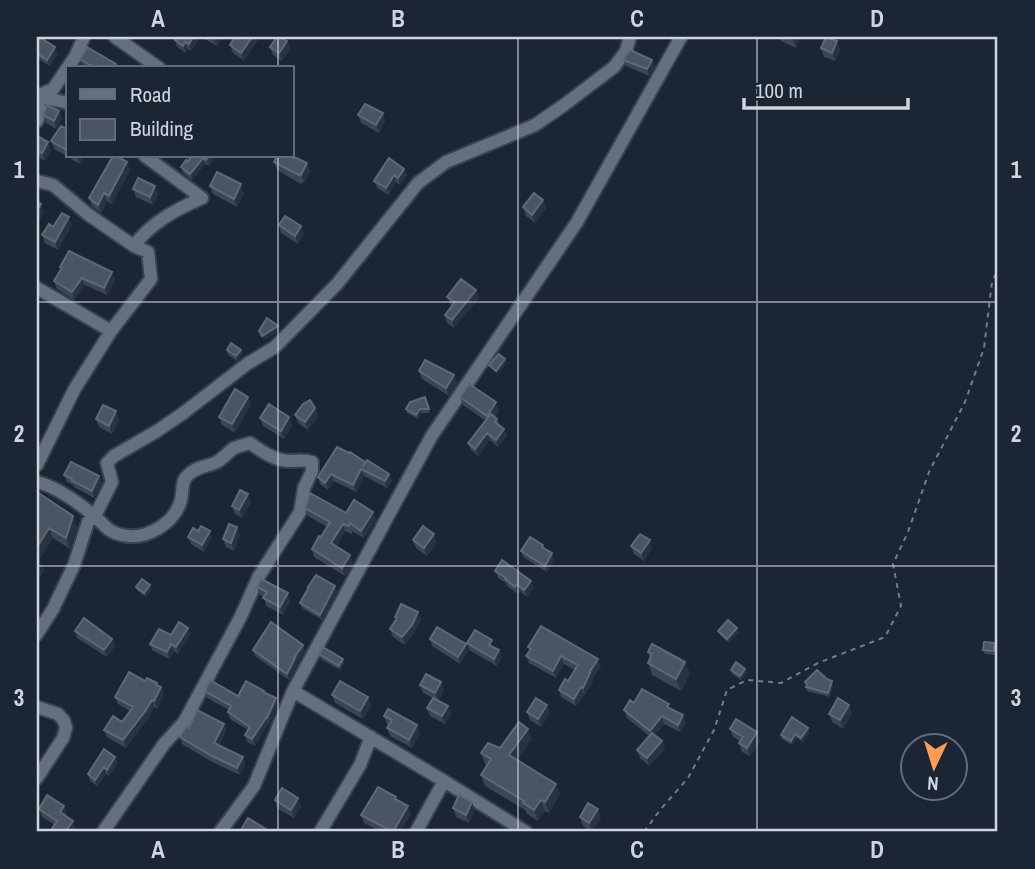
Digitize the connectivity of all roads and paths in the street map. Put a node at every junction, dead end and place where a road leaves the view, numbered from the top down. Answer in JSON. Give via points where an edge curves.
{"nodes":[{"id":1,"x":84,"y":37,"type":"edge"},
{"id":2,"x":115,"y":37,"type":"edge"},
{"id":3,"x":630,"y":37,"type":"edge"},
{"id":4,"x":681,"y":37,"type":"edge"},
{"id":5,"x":69,"y":66,"type":"edge"},
{"id":6,"x":156,"y":66,"type":"edge"},
{"id":7,"x":66,"y":70,"type":"edge"},
{"id":8,"x":37,"y":96,"type":"edge"},
{"id":9,"x":66,"y":103,"type":"edge"},
{"id":10,"x":37,"y":121,"type":"edge"},
{"id":11,"x":148,"y":158,"type":"edge"},
{"id":12,"x":37,"y":181,"type":"edge"},
{"id":13,"x":134,"y":246,"type":"junction"},
{"id":14,"x":998,"y":269,"type":"edge"},
{"id":15,"x":37,"y":288,"type":"edge"},
{"id":16,"x":111,"y":331,"type":"junction"},
{"id":17,"x":40,"y":450,"type":"edge"},
{"id":18,"x":37,"y":465,"type":"edge"},
{"id":19,"x":37,"y":481,"type":"edge"},
{"id":20,"x":95,"y":516,"type":"junction"},
{"id":21,"x":37,"y":634,"type":"edge"},
{"id":22,"x":293,"y":691,"type":"junction"},
{"id":23,"x":37,"y":707,"type":"edge"},
{"id":24,"x":371,"y":737,"type":"junction"},
{"id":25,"x":37,"y":778,"type":"edge"},
{"id":26,"x":444,"y":781,"type":"junction"},
{"id":27,"x":103,"y":832,"type":"edge"},
{"id":28,"x":220,"y":832,"type":"edge"},
{"id":29,"x":320,"y":832,"type":"edge"},
{"id":30,"x":416,"y":832,"type":"edge"},
{"id":31,"x":526,"y":832,"type":"edge"},
{"id":32,"x":644,"y":832,"type":"edge"}],
"edges":[{"from":1,"to":5,"type":"street"},
{"from":2,"to":6,"type":"street"},
{"from":3,"to":20,"type":"street","via":[[614,67],[564,105],[534,125],[446,162],[418,183],[337,284],[275,347],[107,463],[112,482]]},
{"from":4,"to":22,"type":"street","via":[[577,222],[431,437]]},
{"from":7,"to":8,"type":"street","via":[[53,89]]},
{"from":8,"to":9,"type":"street"},
{"from":8,"to":10,"type":"street"},
{"from":11,"to":13,"type":"street","via":[[202,198],[173,211]]},
{"from":12,"to":13,"type":"street","via":[[53,185]]},
{"from":13,"to":16,"type":"street","via":[[148,252],[151,279]]},
{"from":14,"to":32,"type":"path","via":[[992,282],[984,348],[965,402],[929,472],[893,564],[901,606],[885,637],[781,682],[747,680],[727,690],[714,730],[688,778]]},
{"from":15,"to":16,"type":"street"},
{"from":16,"to":17,"type":"street"},
{"from":17,"to":18,"type":"street"},
{"from":19,"to":20,"type":"street"},
{"from":20,"to":21,"type":"street","via":[[88,522],[75,565],[53,610]]},
{"from":20,"to":27,"type":"street","via":[[106,529],[121,535],[136,537],[158,530],[181,503],[187,476],[250,443],[271,456],[312,462],[300,512],[259,576],[184,722]]},
{"from":22,"to":24,"type":"street"},
{"from":22,"to":28,"type":"street","via":[[254,786]]},
{"from":23,"to":25,"type":"street","via":[[58,714],[66,728]]},
{"from":24,"to":26,"type":"street"},
{"from":24,"to":29,"type":"street","via":[[360,765]]},
{"from":26,"to":30,"type":"street"},
{"from":26,"to":31,"type":"street"}]}
